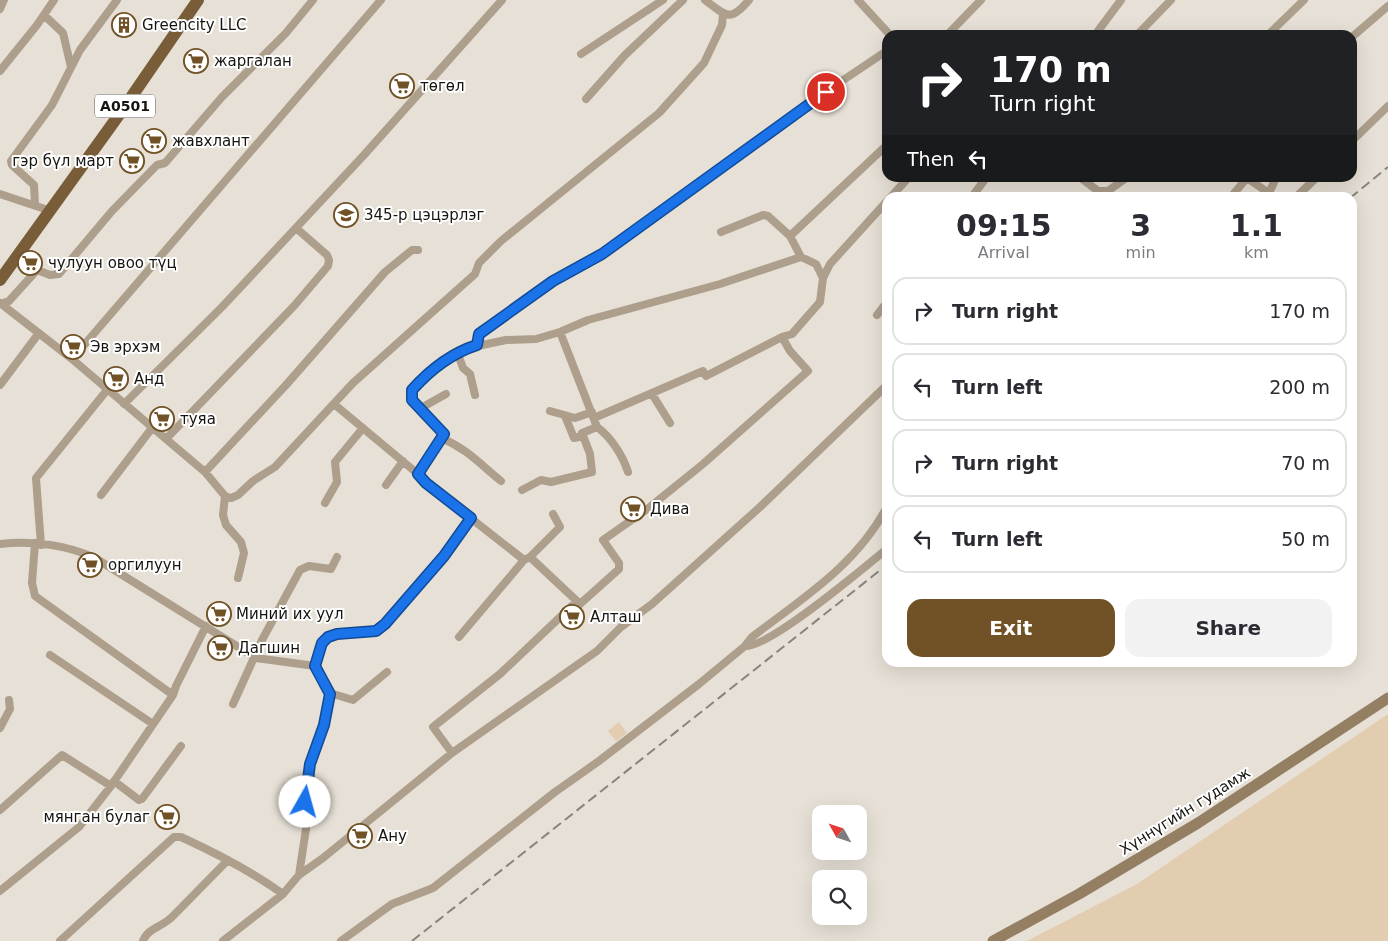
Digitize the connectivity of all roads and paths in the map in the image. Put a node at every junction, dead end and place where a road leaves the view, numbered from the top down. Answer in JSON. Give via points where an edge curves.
{"nodes":[{"id":1,"x":4,"y":0,"type":"edge"},
{"id":2,"x":54,"y":0,"type":"edge"},
{"id":3,"x":117,"y":0,"type":"edge"},
{"id":4,"x":198,"y":0,"type":"edge"},
{"id":5,"x":313,"y":0,"type":"edge"},
{"id":6,"x":381,"y":0,"type":"edge"},
{"id":7,"x":502,"y":0,"type":"edge"},
{"id":8,"x":663,"y":0,"type":"edge"},
{"id":9,"x":683,"y":0,"type":"edge"},
{"id":10,"x":705,"y":0,"type":"edge"},
{"id":11,"x":750,"y":0,"type":"edge"},
{"id":12,"x":858,"y":0,"type":"edge"},
{"id":13,"x":981,"y":0,"type":"edge"},
{"id":14,"x":1121,"y":0,"type":"edge"},
{"id":15,"x":1172,"y":0,"type":"edge"},
{"id":16,"x":1304,"y":0,"type":"edge"},
{"id":17,"x":1388,"y":6,"type":"edge"},
{"id":18,"x":0,"y":9,"type":"edge"},
{"id":19,"x":723,"y":14,"type":"junction"},
{"id":20,"x":44,"y":15,"type":"junction"},
{"id":21,"x":885,"y":30,"type":"edge"},
{"id":22,"x":952,"y":30,"type":"edge"},
{"id":23,"x":1099,"y":30,"type":"edge"},
{"id":24,"x":1142,"y":30,"type":"edge"},
{"id":25,"x":1273,"y":30,"type":"edge"},
{"id":26,"x":1357,"y":33,"type":"edge"},
{"id":27,"x":580,"y":54,"type":"dead end"},
{"id":28,"x":882,"y":54,"type":"edge"},
{"id":29,"x":71,"y":67,"type":"junction"},
{"id":30,"x":0,"y":71,"type":"edge"},
{"id":31,"x":586,"y":99,"type":"dead end"},
{"id":32,"x":1388,"y":106,"type":"edge"},
{"id":33,"x":1357,"y":136,"type":"edge"},
{"id":34,"x":882,"y":150,"type":"edge"},
{"id":35,"x":904,"y":182,"type":"edge"},
{"id":36,"x":1086,"y":182,"type":"edge"},
{"id":37,"x":1120,"y":182,"type":"edge"},
{"id":38,"x":1244,"y":182,"type":"edge"},
{"id":39,"x":1253,"y":182,"type":"edge"},
{"id":40,"x":1312,"y":182,"type":"edge"},
{"id":41,"x":1108,"y":191,"type":"joint"},
{"id":42,"x":895,"y":192,"type":"edge"},
{"id":43,"x":1098,"y":192,"type":"edge"},
{"id":44,"x":1098,"y":192,"type":"edge"},
{"id":45,"x":1235,"y":192,"type":"edge"},
{"id":46,"x":1268,"y":192,"type":"edge"},
{"id":47,"x":1301,"y":192,"type":"edge"},
{"id":48,"x":0,"y":194,"type":"edge"},
{"id":49,"x":35,"y":205,"type":"junction"},
{"id":50,"x":882,"y":207,"type":"edge"},
{"id":51,"x":50,"y":211,"type":"junction"},
{"id":52,"x":296,"y":228,"type":"junction"},
{"id":53,"x":722,"y":232,"type":"dead end"},
{"id":54,"x":790,"y":236,"type":"junction"},
{"id":55,"x":418,"y":250,"type":"dead end"},
{"id":56,"x":801,"y":257,"type":"junction"},
{"id":57,"x":823,"y":278,"type":"junction"},
{"id":58,"x":0,"y":280,"type":"edge"},
{"id":59,"x":0,"y":304,"type":"edge"},
{"id":60,"x":882,"y":309,"type":"edge"},
{"id":61,"x":877,"y":315,"type":"dead end"},
{"id":62,"x":560,"y":332,"type":"junction"},
{"id":63,"x":38,"y":333,"type":"junction"},
{"id":64,"x":782,"y":337,"type":"junction"},
{"id":65,"x":477,"y":345,"type":"junction"},
{"id":66,"x":458,"y":354,"type":"junction"},
{"id":67,"x":72,"y":359,"type":"junction"},
{"id":68,"x":0,"y":385,"type":"edge"},
{"id":69,"x":107,"y":390,"type":"junction"},
{"id":70,"x":882,"y":390,"type":"edge"},
{"id":71,"x":446,"y":394,"type":"dead end"},
{"id":72,"x":652,"y":394,"type":"junction"},
{"id":73,"x":476,"y":395,"type":"dead end"},
{"id":74,"x":124,"y":404,"type":"junction"},
{"id":75,"x":334,"y":404,"type":"junction"},
{"id":76,"x":421,"y":408,"type":"junction"},
{"id":77,"x":550,"y":411,"type":"dead end"},
{"id":78,"x":593,"y":415,"type":"junction"},
{"id":79,"x":565,"y":416,"type":"junction"},
{"id":80,"x":670,"y":423,"type":"dead end"},
{"id":81,"x":597,"y":427,"type":"junction"},
{"id":82,"x":152,"y":428,"type":"junction"},
{"id":83,"x":363,"y":428,"type":"junction"},
{"id":84,"x":583,"y":436,"type":"junction"},
{"id":85,"x":441,"y":438,"type":"junction"},
{"id":86,"x":166,"y":439,"type":"junction"},
{"id":87,"x":403,"y":462,"type":"junction"},
{"id":88,"x":204,"y":472,"type":"junction"},
{"id":89,"x":628,"y":472,"type":"dead end"},
{"id":90,"x":418,"y":474,"type":"junction"},
{"id":91,"x":501,"y":481,"type":"dead end"},
{"id":92,"x":386,"y":485,"type":"dead end"},
{"id":93,"x":522,"y":490,"type":"dead end"},
{"id":94,"x":101,"y":495,"type":"dead end"},
{"id":95,"x":225,"y":496,"type":"junction"},
{"id":96,"x":325,"y":503,"type":"dead end"},
{"id":97,"x":554,"y":514,"type":"dead end"},
{"id":98,"x":882,"y":516,"type":"edge"},
{"id":99,"x":471,"y":518,"type":"junction"},
{"id":100,"x":0,"y":544,"type":"edge"},
{"id":101,"x":38,"y":544,"type":"junction"},
{"id":102,"x":882,"y":553,"type":"edge"},
{"id":103,"x":337,"y":557,"type":"dead end"},
{"id":104,"x":527,"y":559,"type":"junction"},
{"id":105,"x":238,"y":578,"type":"dead end"},
{"id":106,"x":576,"y":602,"type":"junction"},
{"id":107,"x":206,"y":626,"type":"junction"},
{"id":108,"x":459,"y":637,"type":"dead end"},
{"id":109,"x":745,"y":646,"type":"junction"},
{"id":110,"x":50,"y":656,"type":"dead end"},
{"id":111,"x":256,"y":658,"type":"junction"},
{"id":112,"x":315,"y":666,"type":"junction"},
{"id":113,"x":387,"y":672,"type":"dead end"},
{"id":114,"x":330,"y":694,"type":"junction"},
{"id":115,"x":173,"y":695,"type":"junction"},
{"id":116,"x":1388,"y":698,"type":"edge"},
{"id":117,"x":9,"y":700,"type":"dead end"},
{"id":118,"x":233,"y":704,"type":"dead end"},
{"id":119,"x":153,"y":724,"type":"junction"},
{"id":120,"x":0,"y":728,"type":"edge"},
{"id":121,"x":181,"y":746,"type":"dead end"},
{"id":122,"x":452,"y":753,"type":"junction"},
{"id":123,"x":112,"y":784,"type":"junction"},
{"id":124,"x":0,"y":810,"type":"edge"},
{"id":125,"x":228,"y":860,"type":"junction"},
{"id":126,"x":299,"y":875,"type":"junction"},
{"id":127,"x":0,"y":891,"type":"edge"},
{"id":128,"x":282,"y":894,"type":"junction"},
{"id":129,"x":60,"y":941,"type":"edge"},
{"id":130,"x":142,"y":941,"type":"edge"},
{"id":131,"x":223,"y":941,"type":"edge"},
{"id":132,"x":341,"y":941,"type":"edge"},
{"id":133,"x":993,"y":941,"type":"edge"}],
"edges":[{"from":1,"to":18,"type":"street"},
{"from":2,"to":20,"type":"street"},
{"from":3,"to":29,"type":"street"},
{"from":4,"to":51,"type":"highway","number":"A0501"},
{"from":5,"to":59,"type":"street","via":[[165,163],[157,165],[112,211],[59,274],[50,276],[37,270],[9,301]]},
{"from":6,"to":67,"type":"street"},
{"from":7,"to":52,"type":"street"},
{"from":8,"to":27,"type":"street"},
{"from":9,"to":31,"type":"street"},
{"from":10,"to":19,"type":"street"},
{"from":11,"to":19,"type":"street","via":[[736,14]]},
{"from":12,"to":21,"type":"street"},
{"from":13,"to":22,"type":"street"},
{"from":14,"to":23,"type":"street"},
{"from":15,"to":24,"type":"street"},
{"from":16,"to":25,"type":"street"},
{"from":17,"to":26,"type":"street"},
{"from":19,"to":75,"type":"street","via":[[722,25],[704,63],[659,114],[501,241],[479,262],[475,274],[380,358]]},
{"from":20,"to":29,"type":"street","via":[[63,33]]},
{"from":20,"to":30,"type":"street"},
{"from":28,"to":65,"type":"street","via":[[602,254],[553,281],[479,334]]},
{"from":29,"to":49,"type":"street","via":[[52,104],[11,160],[12,165],[34,184]]},
{"from":32,"to":33,"type":"street"},
{"from":34,"to":54,"type":"street"},
{"from":35,"to":42,"type":"street"},
{"from":36,"to":43,"type":"street"},
{"from":37,"to":41,"type":"street"},
{"from":38,"to":45,"type":"street"},
{"from":39,"to":46,"type":"street"},
{"from":40,"to":47,"type":"street"},
{"from":41,"to":44,"type":"street"},
{"from":48,"to":49,"type":"street"},
{"from":49,"to":51,"type":"street"},
{"from":50,"to":57,"type":"street","via":[[830,264]]},
{"from":51,"to":58,"type":"highway","number":"A0501"},
{"from":52,"to":74,"type":"street"},
{"from":52,"to":86,"type":"street","via":[[327,255],[328,266],[294,306]]},
{"from":53,"to":54,"type":"street","via":[[763,215]]},
{"from":54,"to":56,"type":"street"},
{"from":55,"to":88,"type":"street","via":[[412,250],[385,272]]},
{"from":56,"to":57,"type":"street","via":[[816,264]]},
{"from":56,"to":62,"type":"street","via":[[720,284],[588,320]]},
{"from":57,"to":64,"type":"street","via":[[820,302],[792,334]]},
{"from":59,"to":63,"type":"street"},
{"from":60,"to":61,"type":"street"},
{"from":62,"to":65,"type":"street","via":[[536,339]]},
{"from":62,"to":78,"type":"street"},
{"from":63,"to":67,"type":"street"},
{"from":63,"to":68,"type":"street"},
{"from":64,"to":72,"type":"street","via":[[706,376],[703,371]]},
{"from":64,"to":106,"type":"street","via":[[808,371],[703,464],[603,540],[619,563],[619,569],[580,604]]},
{"from":65,"to":66,"type":"street"},
{"from":66,"to":73,"type":"street","via":[[463,368],[470,374]]},
{"from":66,"to":76,"type":"street","via":[[430,371],[412,390],[412,400]]},
{"from":67,"to":69,"type":"street"},
{"from":69,"to":74,"type":"street"},
{"from":69,"to":101,"type":"street","via":[[36,478]]},
{"from":70,"to":122,"type":"street","via":[[769,500],[597,651]]},
{"from":71,"to":76,"type":"street"},
{"from":72,"to":78,"type":"street"},
{"from":72,"to":80,"type":"street"},
{"from":74,"to":82,"type":"street"},
{"from":75,"to":83,"type":"street"},
{"from":75,"to":95,"type":"street","via":[[275,467],[253,480],[238,495]]},
{"from":76,"to":85,"type":"street","via":[[444,434]]},
{"from":77,"to":79,"type":"street"},
{"from":78,"to":79,"type":"street"},
{"from":78,"to":81,"type":"street"},
{"from":79,"to":84,"type":"street","via":[[574,438]]},
{"from":81,"to":84,"type":"street","via":[[582,432]]},
{"from":81,"to":89,"type":"street","via":[[610,440]]},
{"from":82,"to":86,"type":"street"},
{"from":82,"to":94,"type":"street"},
{"from":83,"to":87,"type":"street"},
{"from":83,"to":96,"type":"street","via":[[335,462],[337,482]]},
{"from":84,"to":93,"type":"street","via":[[592,472],[552,482],[541,480]]},
{"from":85,"to":90,"type":"street"},
{"from":85,"to":91,"type":"street","via":[[461,446]]},
{"from":86,"to":88,"type":"street"},
{"from":87,"to":90,"type":"street"},
{"from":87,"to":92,"type":"street"},
{"from":88,"to":95,"type":"street"},
{"from":90,"to":99,"type":"street"},
{"from":95,"to":105,"type":"street","via":[[223,514],[226,526],[241,542],[244,553]]},
{"from":97,"to":104,"type":"street","via":[[560,527]]},
{"from":98,"to":109,"type":"street","via":[[872,533],[830,579],[752,637]]},
{"from":99,"to":104,"type":"street"},
{"from":99,"to":112,"type":"street","via":[[444,556],[385,624],[376,631],[328,637],[322,643]]},
{"from":100,"to":101,"type":"street"},
{"from":101,"to":107,"type":"street","via":[[76,549]]},
{"from":101,"to":115,"type":"street","via":[[32,584],[35,596]]},
{"from":102,"to":109,"type":"street","via":[[770,637],[758,644]]},
{"from":103,"to":111,"type":"street","via":[[331,569],[309,566],[300,570],[262,640]]},
{"from":104,"to":106,"type":"street"},
{"from":104,"to":108,"type":"street"},
{"from":106,"to":122,"type":"street","via":[[500,674],[433,727]]},
{"from":107,"to":111,"type":"street"},
{"from":107,"to":115,"type":"street"},
{"from":109,"to":132,"type":"street","via":[[433,888],[392,904]]},
{"from":110,"to":119,"type":"street"},
{"from":111,"to":112,"type":"street"},
{"from":111,"to":118,"type":"street"},
{"from":112,"to":114,"type":"street"},
{"from":113,"to":114,"type":"street","via":[[353,700]]},
{"from":114,"to":126,"type":"street","via":[[324,725],[310,764]]},
{"from":115,"to":119,"type":"street"},
{"from":116,"to":133,"type":"main road","name":"Хүннүгийн гудамж","via":[[1190,828]]},
{"from":117,"to":120,"type":"street","via":[[10,710]]},
{"from":119,"to":123,"type":"street"},
{"from":121,"to":123,"type":"street","via":[[142,799]]},
{"from":122,"to":126,"type":"street"},
{"from":123,"to":124,"type":"street","via":[[62,755]]},
{"from":123,"to":127,"type":"street","via":[[79,827]]},
{"from":125,"to":128,"type":"street"},
{"from":125,"to":129,"type":"street","via":[[181,837],[174,837]]},
{"from":125,"to":130,"type":"street","via":[[165,924],[146,933]]},
{"from":126,"to":128,"type":"street"},
{"from":128,"to":131,"type":"street"}]}
